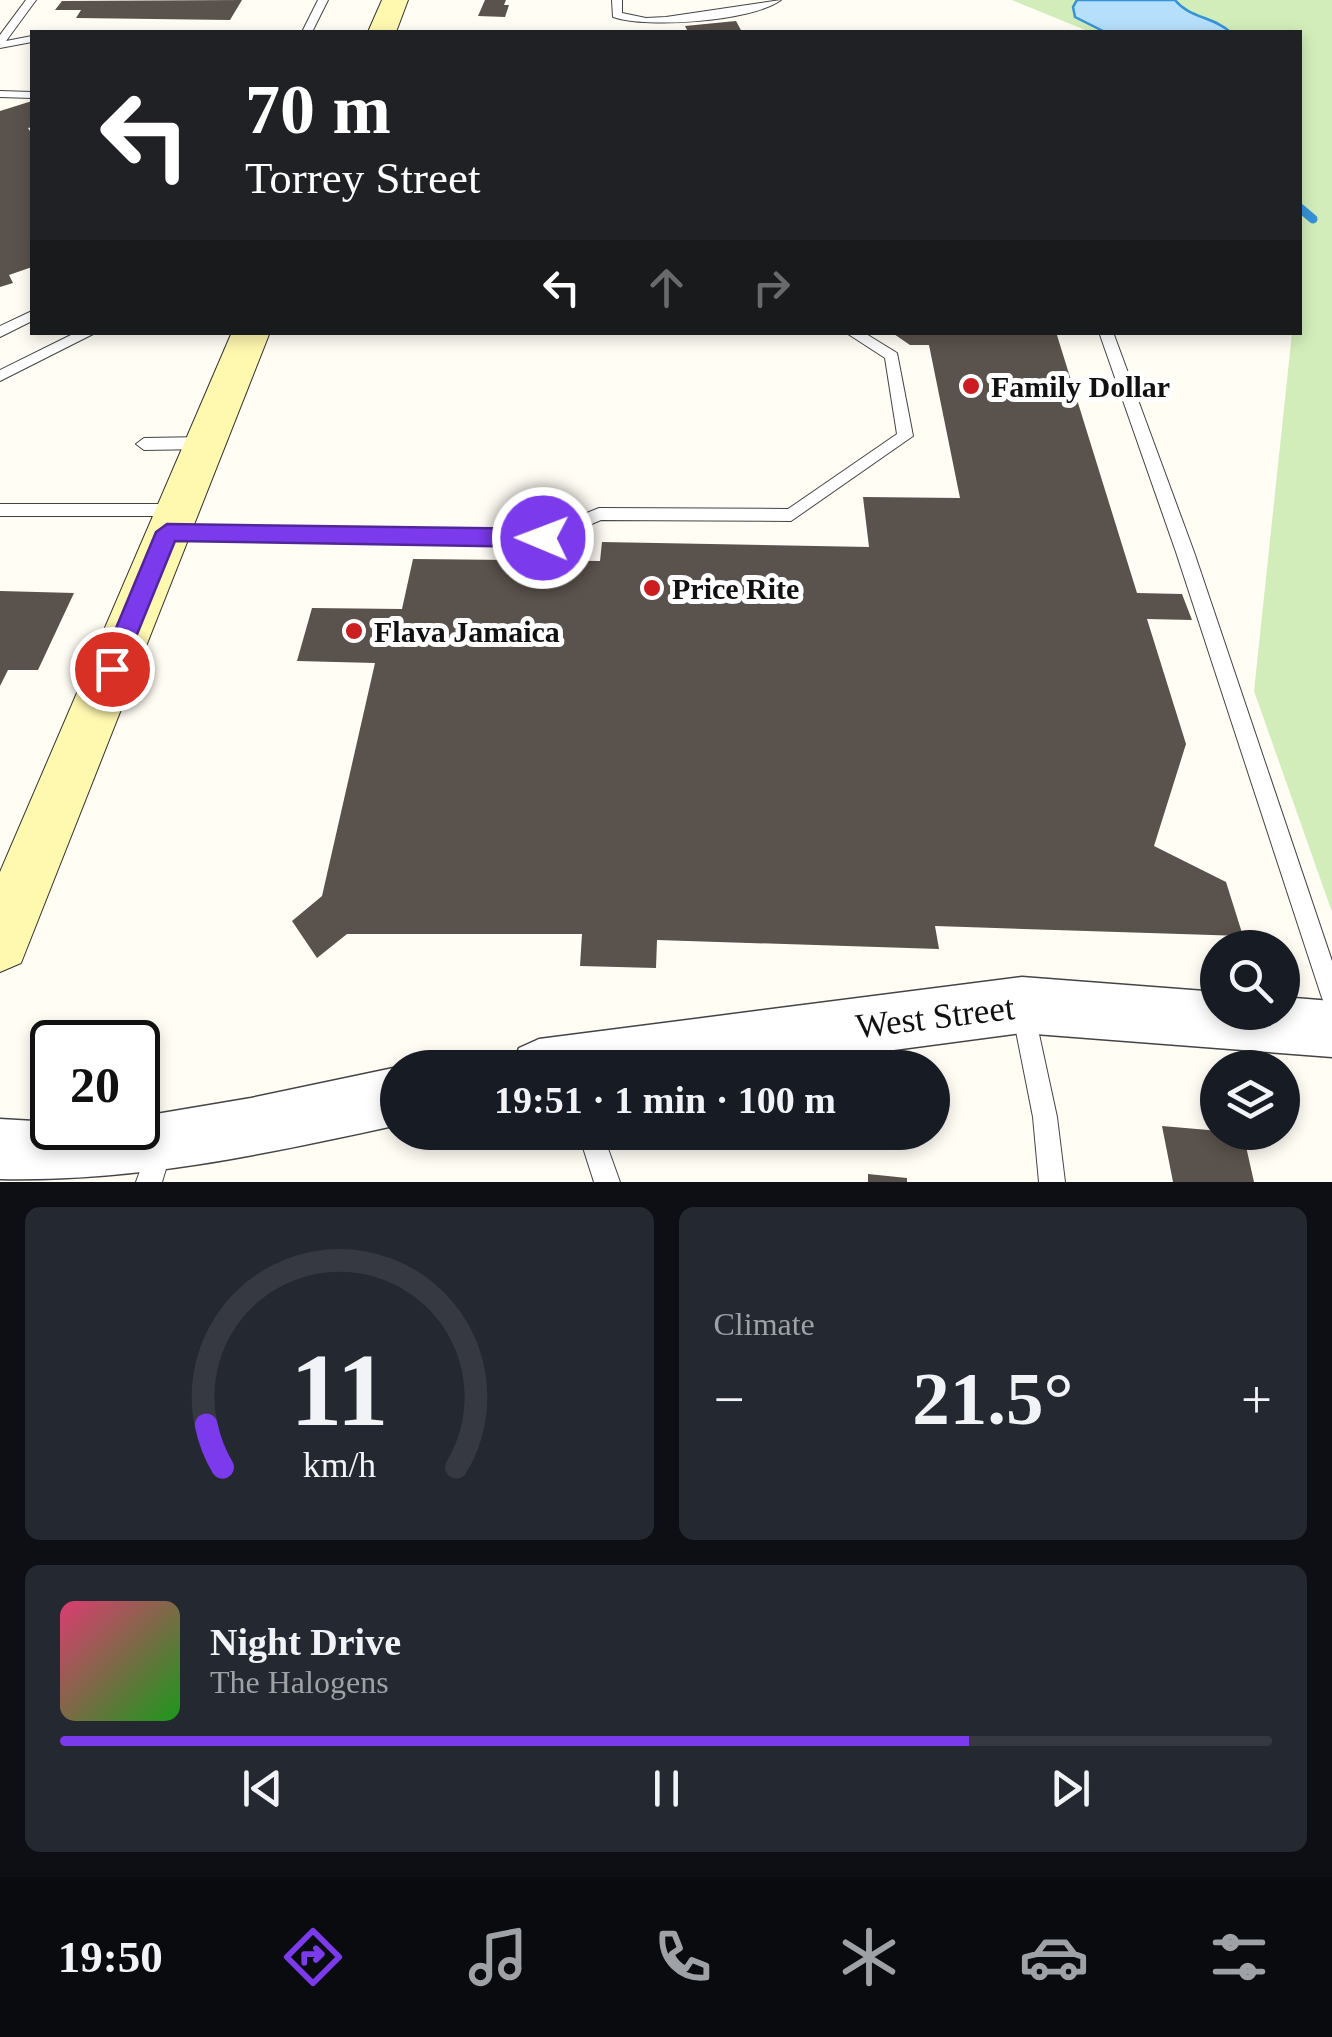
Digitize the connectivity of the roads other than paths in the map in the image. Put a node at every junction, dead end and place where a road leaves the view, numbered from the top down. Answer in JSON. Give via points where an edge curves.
{"nodes":[{"id":1,"x":31,"y":0,"type":"edge"},
{"id":2,"x":324,"y":0,"type":"edge"},
{"id":3,"x":396,"y":0,"type":"edge"},
{"id":4,"x":618,"y":0,"type":"edge"},
{"id":5,"x":776,"y":0,"type":"edge"},
{"id":6,"x":307,"y":30,"type":"edge"},
{"id":7,"x":383,"y":30,"type":"edge"},
{"id":8,"x":30,"y":39,"type":"edge"},
{"id":9,"x":0,"y":43,"type":"edge"},
{"id":10,"x":0,"y":94,"type":"edge"},
{"id":11,"x":30,"y":95,"type":"edge"},
{"id":12,"x":30,"y":317,"type":"edge"},
{"id":13,"x":0,"y":332,"type":"edge"},
{"id":14,"x":84,"y":335,"type":"edge"},
{"id":15,"x":250,"y":335,"type":"edge"},
{"id":16,"x":857,"y":335,"type":"edge"},
{"id":17,"x":1107,"y":335,"type":"edge"},
{"id":18,"x":0,"y":376,"type":"edge"},
{"id":19,"x":206,"y":443,"type":"junction"},
{"id":20,"x":144,"y":444,"type":"dead end"},
{"id":21,"x":0,"y":510,"type":"edge"},
{"id":22,"x":172,"y":521,"type":"junction"},
{"id":23,"x":0,"y":942,"type":"edge"},
{"id":24,"x":1332,"y":995,"type":"edge"},
{"id":25,"x":1022,"y":1005,"type":"junction"},
{"id":26,"x":1332,"y":1030,"type":"edge"},
{"id":27,"x":680,"y":1050,"type":"edge"},
{"id":28,"x":380,"y":1101,"type":"edge"},
{"id":29,"x":0,"y":1149,"type":"edge"},
{"id":30,"x":596,"y":1150,"type":"edge"},
{"id":31,"x":155,"y":1163,"type":"edge"},
{"id":32,"x":607,"y":1182,"type":"edge"},
{"id":33,"x":1052,"y":1182,"type":"edge"}],
"edges":[{"from":1,"to":9,"type":"lane"},
{"from":2,"to":6,"type":"lane"},
{"from":3,"to":7,"type":"main road"},
{"from":4,"to":5,"type":"lane","via":[[618,14],[634,21],[763,8]]},
{"from":8,"to":9,"type":"lane"},
{"from":10,"to":11,"type":"lane"},
{"from":12,"to":13,"type":"lane"},
{"from":14,"to":18,"type":"lane"},
{"from":15,"to":19,"type":"main road"},
{"from":16,"to":22,"type":"lane","via":[[892,356],[905,436],[791,514],[599,514],[543,538]]},
{"from":17,"to":24,"type":"lane"},
{"from":19,"to":20,"type":"lane"},
{"from":19,"to":22,"type":"main road"},
{"from":21,"to":22,"type":"lane"},
{"from":22,"to":23,"type":"main road"},
{"from":25,"to":26,"type":"street","name":"West Street"},
{"from":25,"to":27,"type":"street","name":"West Street"},
{"from":25,"to":33,"type":"lane"},
{"from":28,"to":31,"type":"street"},
{"from":29,"to":31,"type":"street"},
{"from":30,"to":32,"type":"lane"}]}
